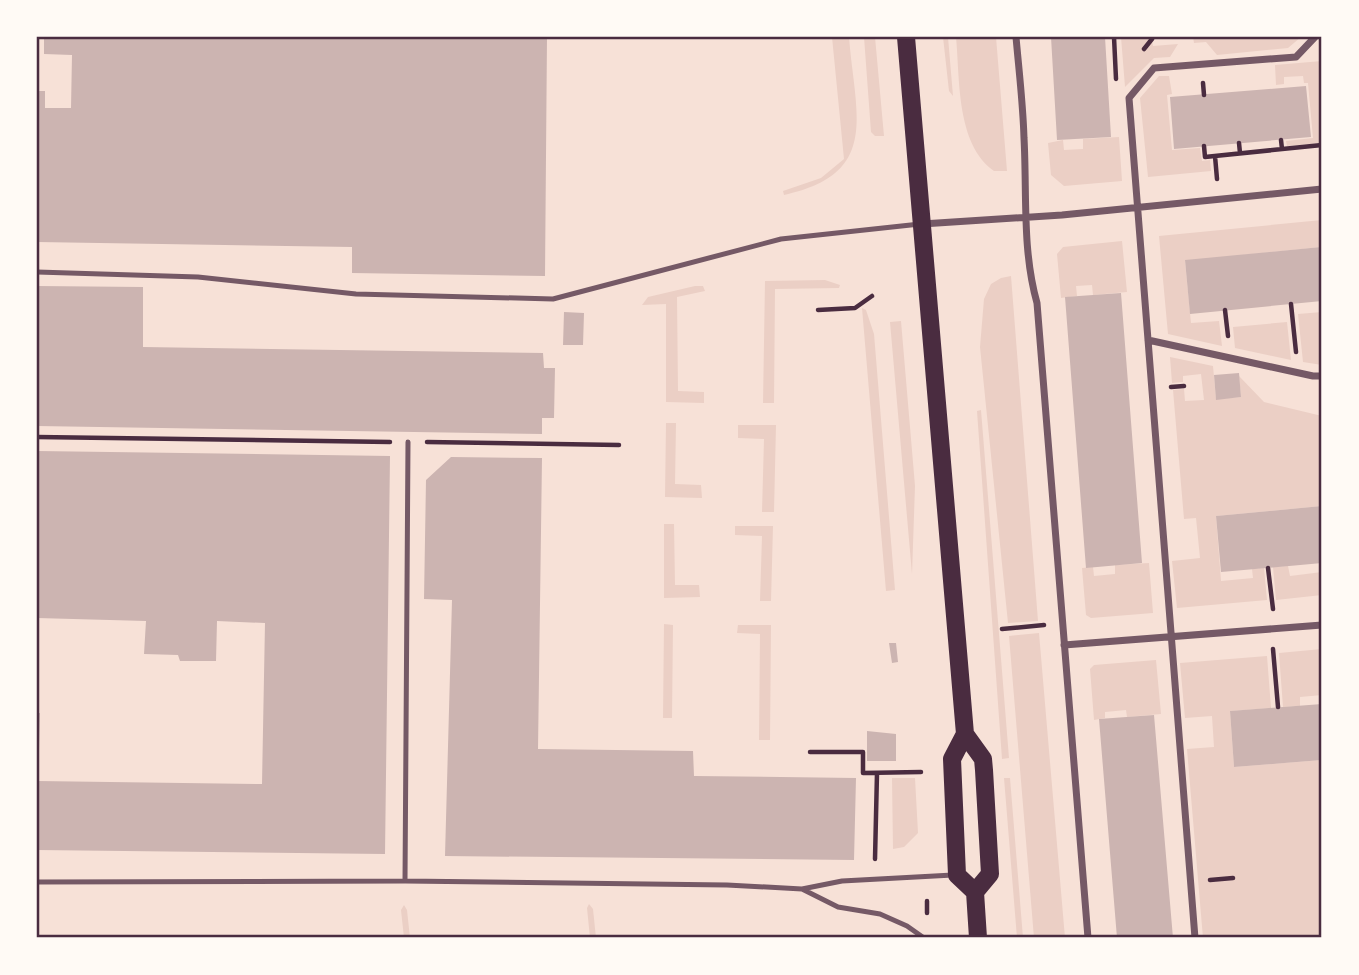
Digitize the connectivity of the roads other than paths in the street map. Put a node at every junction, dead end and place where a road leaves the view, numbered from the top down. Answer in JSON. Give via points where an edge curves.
{"nodes":[{"id":1,"x":906,"y":37,"type":"edge"},
{"id":2,"x":1016,"y":37,"type":"edge"},
{"id":3,"x":1315,"y":37,"type":"edge"},
{"id":4,"x":1322,"y":189,"type":"edge"},
{"id":5,"x":1139,"y":207,"type":"junction"},
{"id":6,"x":1026,"y":217,"type":"junction"},
{"id":7,"x":921,"y":224,"type":"junction"},
{"id":8,"x":37,"y":272,"type":"edge"},
{"id":9,"x":1148,"y":340,"type":"junction"},
{"id":10,"x":1322,"y":376,"type":"edge"},
{"id":11,"x":408,"y":442,"type":"road end"},
{"id":12,"x":1322,"y":625,"type":"edge"},
{"id":13,"x":1170,"y":636,"type":"junction"},
{"id":14,"x":1064,"y":645,"type":"junction"},
{"id":15,"x":965,"y":734,"type":"junction"},
{"id":16,"x":957,"y":874,"type":"junction"},
{"id":17,"x":405,"y":881,"type":"junction"},
{"id":18,"x":37,"y":882,"type":"edge"},
{"id":19,"x":802,"y":889,"type":"junction"},
{"id":20,"x":975,"y":892,"type":"junction"},
{"id":21,"x":924,"y":938,"type":"edge"},
{"id":22,"x":978,"y":938,"type":"edge"},
{"id":23,"x":1088,"y":938,"type":"edge"},
{"id":24,"x":1195,"y":938,"type":"edge"}],
"edges":[{"from":1,"to":7,"type":"main road"},
{"from":2,"to":6,"type":"street"},
{"from":3,"to":5,"type":"street","via":[[1296,57],[1154,68],[1129,98]]},
{"from":4,"to":5,"type":"street"},
{"from":5,"to":6,"type":"street"},
{"from":5,"to":9,"type":"street"},
{"from":6,"to":7,"type":"street"},
{"from":6,"to":14,"type":"street"},
{"from":7,"to":8,"type":"lane","via":[[781,239],[553,299],[356,293],[198,277]]},
{"from":7,"to":15,"type":"main road"},
{"from":9,"to":10,"type":"street"},
{"from":9,"to":13,"type":"street"},
{"from":11,"to":17,"type":"lane"},
{"from":12,"to":13,"type":"street"},
{"from":13,"to":14,"type":"street"},
{"from":13,"to":24,"type":"street"},
{"from":14,"to":23,"type":"street"},
{"from":15,"to":16,"type":"main road","via":[[952,759]]},
{"from":15,"to":20,"type":"main road","via":[[982,759],[985,783],[990,874]]},
{"from":16,"to":19,"type":"lane","via":[[842,881]]},
{"from":16,"to":20,"type":"main road"},
{"from":17,"to":18,"type":"lane"},
{"from":17,"to":19,"type":"lane"},
{"from":19,"to":21,"type":"lane","via":[[838,907],[880,915]]},
{"from":20,"to":22,"type":"main road"}]}
